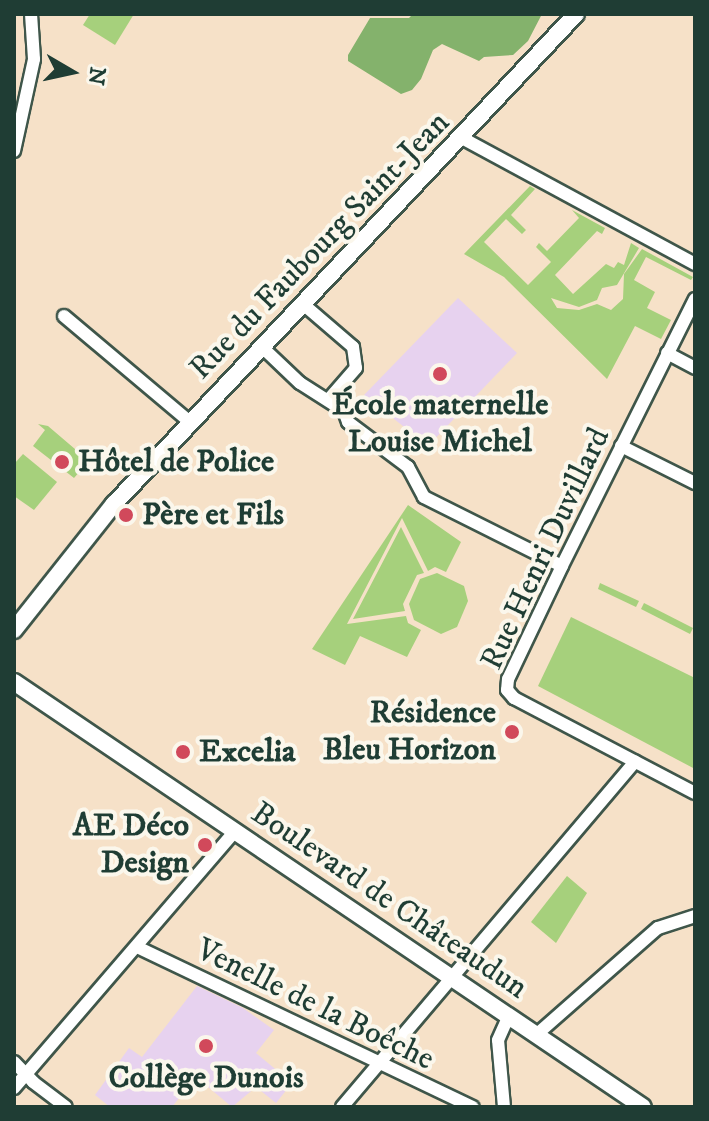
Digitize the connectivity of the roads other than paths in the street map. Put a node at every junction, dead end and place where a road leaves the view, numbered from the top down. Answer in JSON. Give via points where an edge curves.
{"nodes":[{"id":1,"x":31,"y":14,"type":"edge"},
{"id":2,"x":576,"y":14,"type":"edge"},
{"id":3,"x":462,"y":138,"type":"junction"},
{"id":4,"x":14,"y":151,"type":"edge"},
{"id":5,"x":695,"y":264,"type":"edge"},
{"id":6,"x":695,"y":299,"type":"edge"},
{"id":7,"x":305,"y":303,"type":"junction"},
{"id":8,"x":64,"y":316,"type":"dead end"},
{"id":9,"x":262,"y":347,"type":"junction"},
{"id":10,"x":667,"y":353,"type":"junction"},
{"id":11,"x":695,"y":368,"type":"edge"},
{"id":12,"x":329,"y":399,"type":"junction"},
{"id":13,"x":190,"y":422,"type":"junction"},
{"id":14,"x":621,"y":446,"type":"junction"},
{"id":15,"x":695,"y":483,"type":"edge"},
{"id":16,"x":103,"y":516,"type":"junction"},
{"id":17,"x":57,"y":562,"type":"junction"},
{"id":18,"x":562,"y":566,"type":"junction"},
{"id":19,"x":14,"y":613,"type":"edge"},
{"id":20,"x":14,"y":621,"type":"edge"},
{"id":21,"x":14,"y":630,"type":"edge"},
{"id":22,"x":14,"y":677,"type":"edge"},
{"id":23,"x":635,"y":761,"type":"junction"},
{"id":24,"x":695,"y":793,"type":"edge"},
{"id":25,"x":235,"y":831,"type":"junction"},
{"id":26,"x":695,"y":916,"type":"edge"},
{"id":27,"x":137,"y":947,"type":"junction"},
{"id":28,"x":453,"y":978,"type":"junction"},
{"id":29,"x":509,"y":1015,"type":"junction"},
{"id":30,"x":536,"y":1035,"type":"junction"},
{"id":31,"x":14,"y":1062,"type":"edge"},
{"id":32,"x":378,"y":1064,"type":"junction"},
{"id":33,"x":26,"y":1073,"type":"junction"},
{"id":34,"x":14,"y":1088,"type":"edge"},
{"id":35,"x":66,"y":1107,"type":"edge"},
{"id":36,"x":342,"y":1107,"type":"edge"},
{"id":37,"x":473,"y":1107,"type":"edge"},
{"id":38,"x":504,"y":1107,"type":"edge"},
{"id":39,"x":643,"y":1107,"type":"edge"}],
"edges":[{"from":1,"to":4,"type":"street","via":[[34,59]]},
{"from":2,"to":3,"type":"main road","name":"Rue du Faubourg Saint-Jean"},
{"from":3,"to":5,"type":"street"},
{"from":3,"to":7,"type":"main road","name":"Rue du Faubourg Saint-Jean"},
{"from":6,"to":10,"type":"street","name":"Rue Henri Duvillard"},
{"from":7,"to":9,"type":"main road","name":"Rue du Faubourg Saint-Jean"},
{"from":7,"to":12,"type":"street","via":[[353,347],[356,368]]},
{"from":8,"to":13,"type":"street"},
{"from":9,"to":12,"type":"street","via":[[300,383]]},
{"from":9,"to":13,"type":"main road","name":"Rue du Faubourg Saint-Jean"},
{"from":10,"to":11,"type":"street"},
{"from":10,"to":14,"type":"street","name":"Rue Henri Duvillard"},
{"from":12,"to":18,"type":"street","via":[[348,422],[408,467],[424,497]]},
{"from":13,"to":16,"type":"main road","name":"Rue du Faubourg Saint-Jean"},
{"from":14,"to":15,"type":"street"},
{"from":14,"to":18,"type":"street","name":"Rue Henri Duvillard"},
{"from":16,"to":17,"type":"main road","name":"Rue du Faubourg Saint-Jean"},
{"from":16,"to":21,"type":"main road","name":"Rue du Faubourg Saint-Jean"},
{"from":17,"to":19,"type":"main road","name":"Rue du Faubourg Saint-Jean"},
{"from":17,"to":20,"type":"main road","name":"Rue du Faubourg Saint-Jean"},
{"from":18,"to":23,"type":"street","name":"Rue Henri Duvillard","via":[[507,690]]},
{"from":22,"to":25,"type":"main road","name":"Boulevard de Châteaudun"},
{"from":23,"to":24,"type":"street"},
{"from":23,"to":28,"type":"street"},
{"from":25,"to":27,"type":"street"},
{"from":25,"to":28,"type":"main road","name":"Boulevard de Châteaudun"},
{"from":26,"to":30,"type":"street","via":[[658,928]]},
{"from":27,"to":32,"type":"street","name":"Venelle de la Boêche"},
{"from":27,"to":33,"type":"street"},
{"from":28,"to":29,"type":"main road","name":"Boulevard de Châteaudun"},
{"from":28,"to":32,"type":"street"},
{"from":29,"to":30,"type":"main road","name":"Boulevard de Châteaudun"},
{"from":29,"to":38,"type":"street","via":[[498,1040]]},
{"from":30,"to":39,"type":"main road","name":"Boulevard de Châteaudun"},
{"from":31,"to":33,"type":"street"},
{"from":32,"to":36,"type":"street"},
{"from":32,"to":37,"type":"street","name":"Venelle de la Boêche"},
{"from":33,"to":34,"type":"street"},
{"from":33,"to":35,"type":"street"}]}
